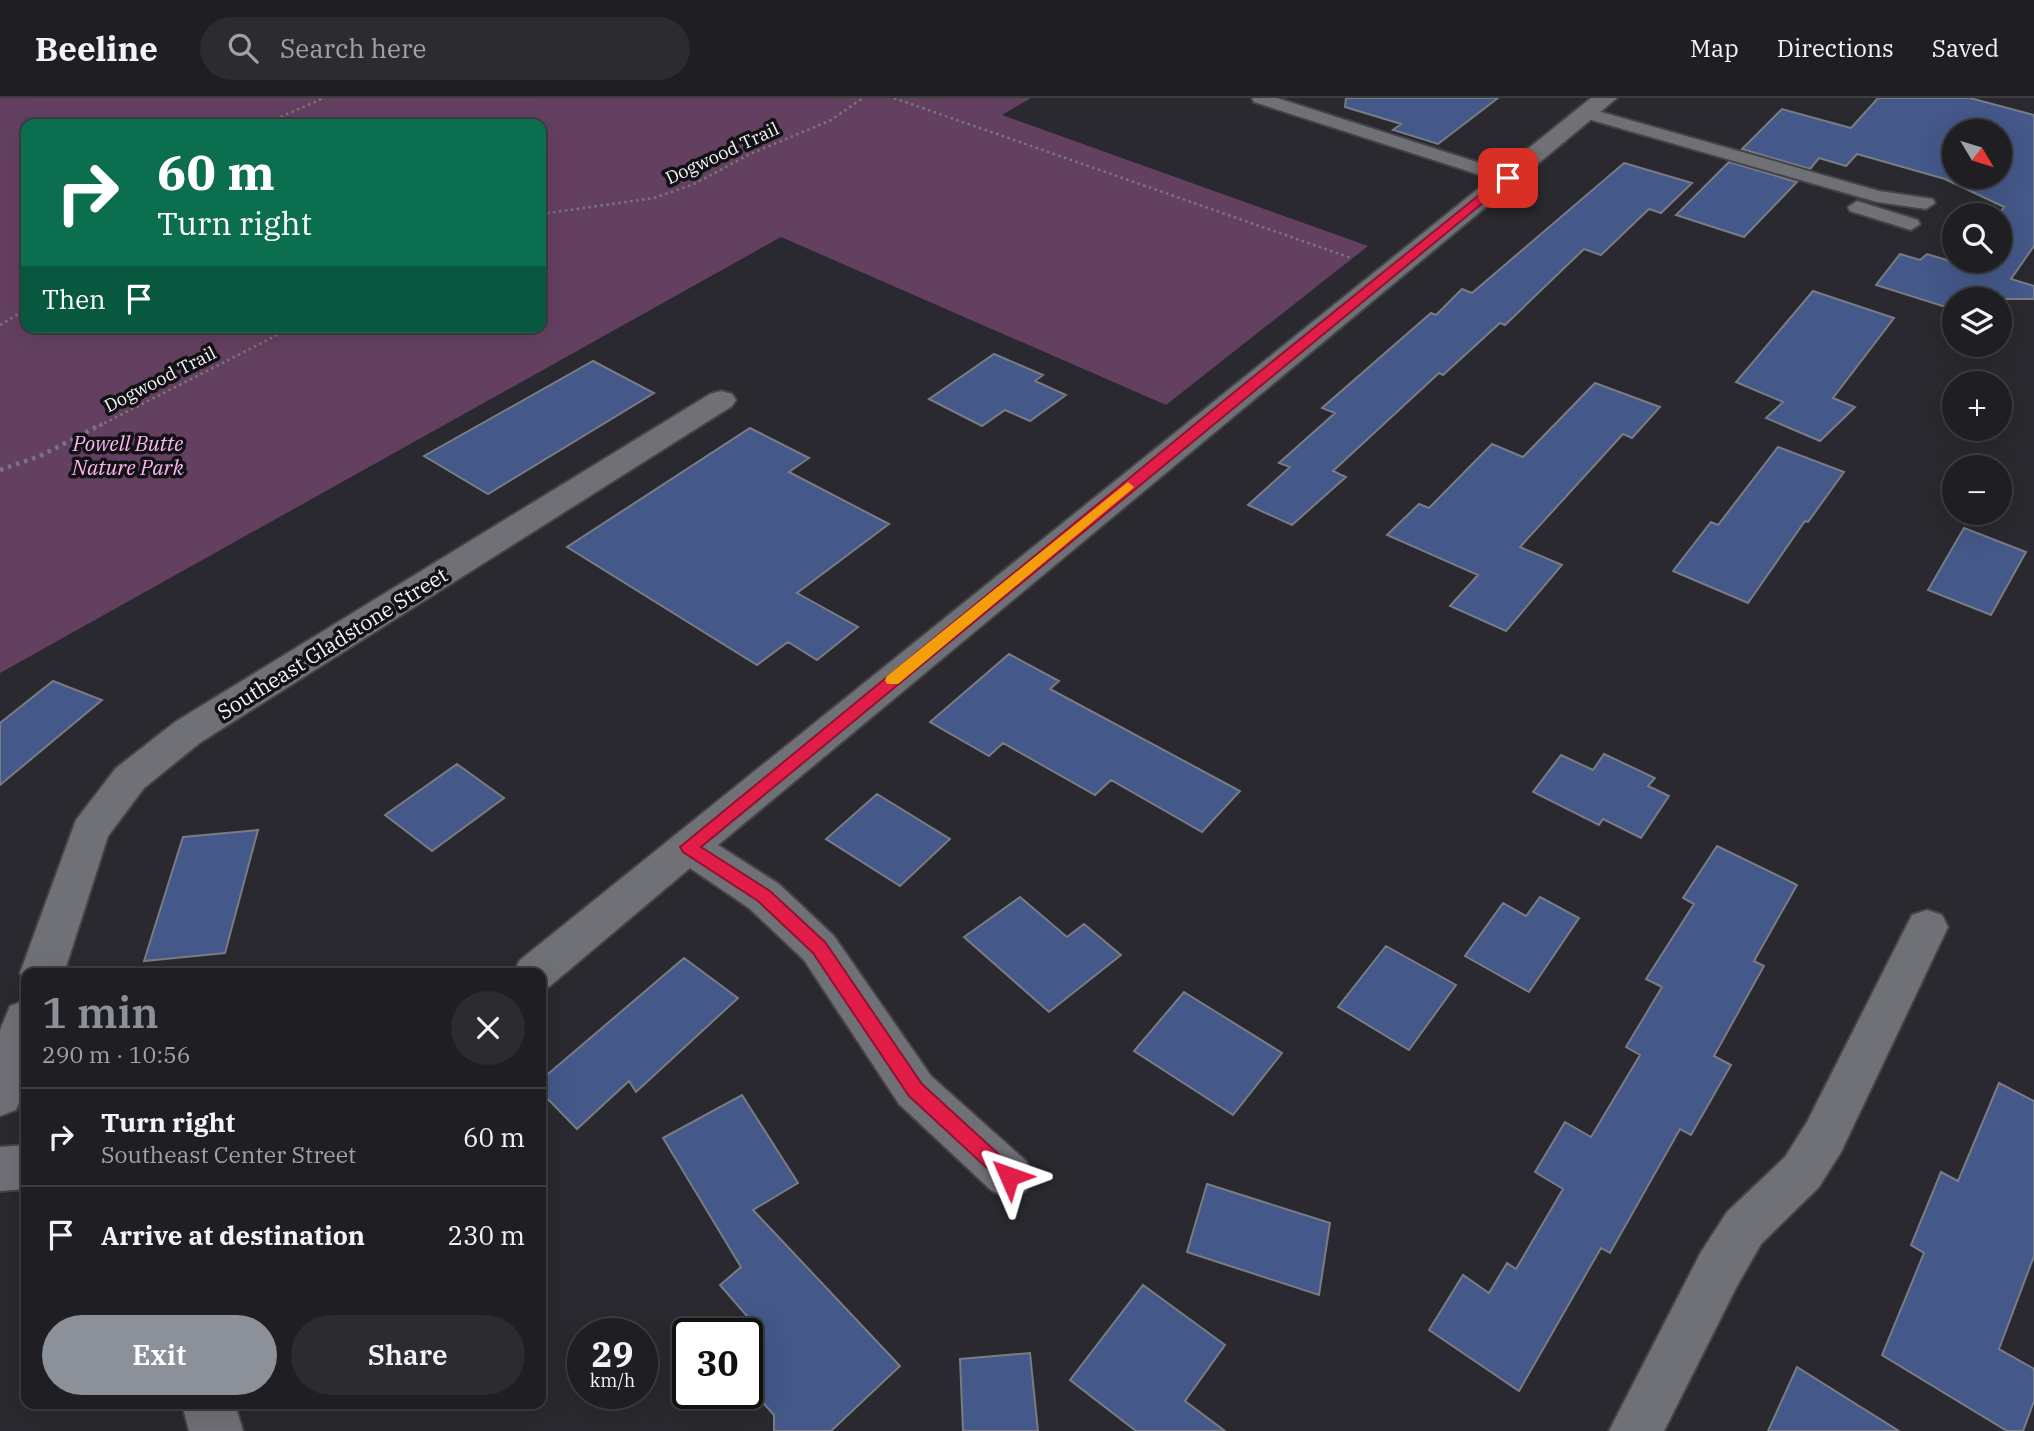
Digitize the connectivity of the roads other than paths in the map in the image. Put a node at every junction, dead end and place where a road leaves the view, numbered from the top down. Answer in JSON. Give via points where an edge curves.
{"nodes":[{"id":1,"x":1260,"y":98,"type":"edge"},
{"id":2,"x":1589,"y":111,"type":"edge"},
{"id":3,"x":1508,"y":178,"type":"junction"},
{"id":4,"x":1926,"y":203,"type":"dead end"},
{"id":5,"x":1911,"y":224,"type":"dead end"},
{"id":6,"x":722,"y":400,"type":"dead end"},
{"id":7,"x":688,"y":847,"type":"junction"},
{"id":8,"x":1927,"y":927,"type":"dead end"},
{"id":9,"x":44,"y":968,"type":"edge"},
{"id":10,"x":541,"y":968,"type":"edge"},
{"id":11,"x":21,"y":1034,"type":"edge"},
{"id":12,"x":0,"y":1096,"type":"edge"},
{"id":13,"x":21,"y":1167,"type":"edge"},
{"id":14,"x":0,"y":1169,"type":"edge"},
{"id":15,"x":1009,"y":1176,"type":"dead end"},
{"id":16,"x":210,"y":1409,"type":"edge"},
{"id":17,"x":216,"y":1431,"type":"edge"},
{"id":18,"x":1636,"y":1431,"type":"edge"}],
"edges":[{"from":1,"to":3,"type":"lane"},
{"from":2,"to":3,"type":"street"},
{"from":2,"to":4,"type":"lane","via":[[1877,196]]},
{"from":2,"to":5,"type":"lane"},
{"from":3,"to":7,"type":"street"},
{"from":6,"to":9,"type":"street","name":"Southeast Gladstone Street","via":[[188,733],[130,778],[90,831]]},
{"from":7,"to":10,"type":"street"},
{"from":7,"to":15,"type":"street","via":[[764,896],[819,947],[915,1090]]},
{"from":8,"to":18,"type":"street","via":[[1824,1138],[1802,1172],[1744,1228]]},
{"from":11,"to":12,"type":"street"},
{"from":13,"to":14,"type":"street"},
{"from":16,"to":17,"type":"street"}]}
